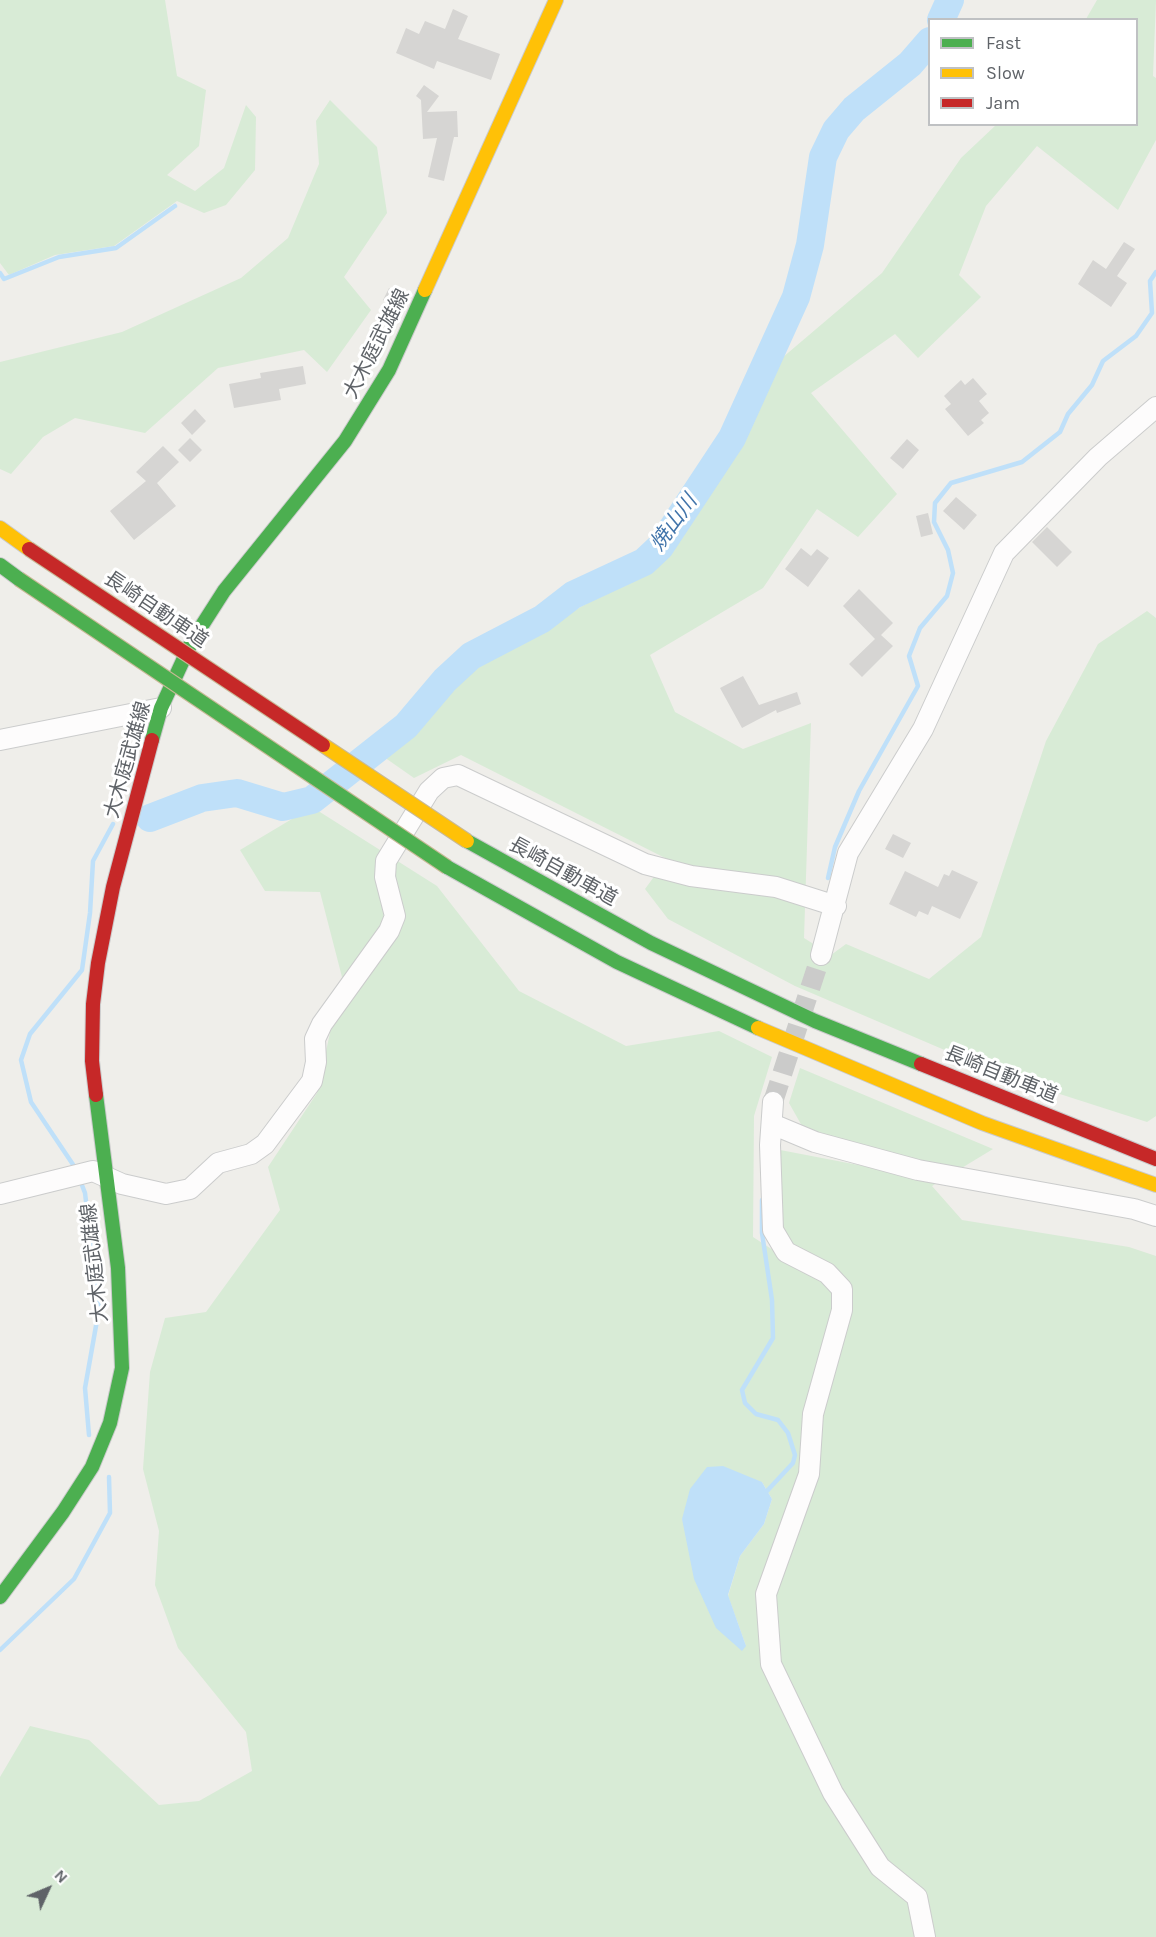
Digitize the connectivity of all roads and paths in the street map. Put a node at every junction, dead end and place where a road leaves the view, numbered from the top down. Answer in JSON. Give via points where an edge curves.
{"nodes":[{"id":1,"x":556,"y":0,"type":"edge"},
{"id":2,"x":1156,"y":407,"type":"edge"},
{"id":3,"x":0,"y":528,"type":"edge"},
{"id":4,"x":0,"y":565,"type":"edge"},
{"id":5,"x":161,"y":708,"type":"junction"},
{"id":6,"x":0,"y":740,"type":"edge"},
{"id":7,"x":836,"y":906,"type":"junction"},
{"id":8,"x":820,"y":955,"type":"tunnel mouth"},
{"id":9,"x":773,"y":1102,"type":"tunnel mouth"},
{"id":10,"x":772,"y":1124,"type":"junction"},
{"id":11,"x":1156,"y":1159,"type":"edge"},
{"id":12,"x":105,"y":1175,"type":"junction"},
{"id":13,"x":1156,"y":1185,"type":"edge"},
{"id":14,"x":0,"y":1194,"type":"edge"},
{"id":15,"x":1156,"y":1216,"type":"edge"},
{"id":16,"x":0,"y":1597,"type":"edge"},
{"id":17,"x":925,"y":1937,"type":"edge"}],
"edges":[{"from":1,"to":5,"type":"main road","name":"大木庭武雄線","via":[[389,370],[345,441],[224,591],[192,640]]},
{"from":2,"to":7,"type":"street","via":[[1098,457],[1004,553],[923,729],[848,854]]},
{"from":3,"to":11,"type":"main road","name":"長崎自動車道","bridge":true,"via":[[467,841],[651,943],[815,1021]]},
{"from":4,"to":13,"type":"main road","bridge":true,"via":[[447,867],[617,962],[794,1045],[982,1123]]},
{"from":5,"to":6,"type":"street"},
{"from":5,"to":12,"type":"main road","name":"大木庭武雄線","via":[[113,887],[93,1004],[92,1061]]},
{"from":7,"to":8,"type":"street"},
{"from":7,"to":12,"type":"street","via":[[776,887],[691,876],[645,864],[458,775],[443,778],[429,791],[386,861],[385,877],[395,916],[389,931],[322,1024],[315,1040],[312,1081],[265,1144],[251,1154],[218,1163],[190,1189],[166,1194],[122,1184]]},
{"from":9,"to":10,"type":"street"},
{"from":10,"to":15,"type":"street","via":[[815,1142],[918,1170]]},
{"from":10,"to":17,"type":"street","via":[[773,1230],[786,1252],[827,1273],[842,1289],[842,1310],[813,1414],[809,1474],[766,1594],[771,1664],[851,1821],[880,1867],[917,1897]]},
{"from":12,"to":14,"type":"street","via":[[93,1171]]},
{"from":12,"to":16,"type":"main road","name":"大木庭武雄線","via":[[118,1268],[122,1368],[110,1423],[92,1467]]}]}
